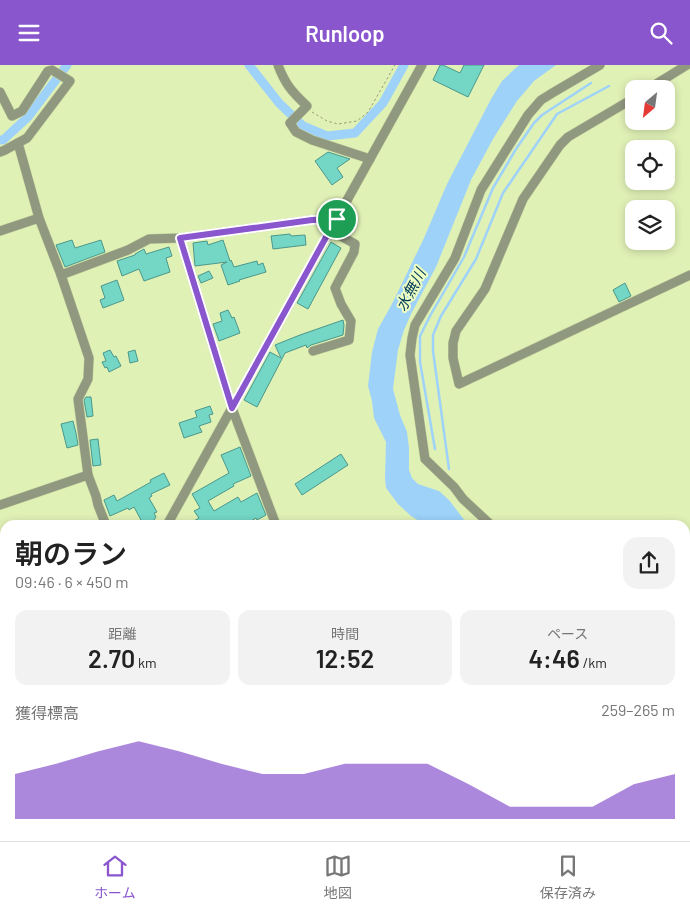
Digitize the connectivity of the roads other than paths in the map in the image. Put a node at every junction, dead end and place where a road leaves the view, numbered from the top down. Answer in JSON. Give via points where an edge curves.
{"nodes":[{"id":1,"x":278,"y":65,"type":"edge"},
{"id":2,"x":422,"y":65,"type":"edge"},
{"id":3,"x":600,"y":65,"type":"edge"},
{"id":4,"x":686,"y":65,"type":"edge"},
{"id":5,"x":662,"y":80,"type":"edge"},
{"id":6,"x":0,"y":92,"type":"edge"},
{"id":7,"x":625,"y":103,"type":"edge"},
{"id":8,"x":18,"y":143,"type":"junction"},
{"id":9,"x":0,"y":152,"type":"edge"},
{"id":10,"x":370,"y":159,"type":"junction"},
{"id":11,"x":39,"y":218,"type":"junction"},
{"id":12,"x":337,"y":219,"type":"junction"},
{"id":13,"x":330,"y":230,"type":"junction"},
{"id":14,"x":0,"y":231,"type":"edge"},
{"id":15,"x":180,"y":238,"type":"junction"},
{"id":16,"x":62,"y":275,"type":"junction"},
{"id":17,"x":690,"y":275,"type":"edge"},
{"id":18,"x":313,"y":351,"type":"dead end"},
{"id":19,"x":232,"y":408,"type":"junction"},
{"id":20,"x":88,"y":475,"type":"junction"},
{"id":21,"x":0,"y":505,"type":"edge"},
{"id":22,"x":104,"y":520,"type":"edge"},
{"id":23,"x":170,"y":520,"type":"edge"},
{"id":24,"x":274,"y":520,"type":"edge"},
{"id":25,"x":485,"y":520,"type":"edge"}],
"edges":[{"from":1,"to":10,"type":"street","via":[[303,110],[290,123],[296,132],[312,141]]},
{"from":2,"to":10,"type":"street"},
{"from":3,"to":25,"type":"street","via":[[548,96],[528,115],[481,190],[455,258],[416,325],[412,338],[410,355],[425,459]]},
{"from":4,"to":5,"type":"street"},
{"from":6,"to":8,"type":"street","via":[[12,116],[22,111],[48,71],[52,69],[70,81],[27,138]]},
{"from":7,"to":17,"type":"street","via":[[568,137],[523,199],[485,289],[456,331],[453,358],[459,384]]},
{"from":8,"to":9,"type":"street"},
{"from":8,"to":11,"type":"street"},
{"from":10,"to":12,"type":"street"},
{"from":11,"to":14,"type":"street"},
{"from":11,"to":16,"type":"street"},
{"from":12,"to":13,"type":"street"},
{"from":12,"to":15,"type":"street"},
{"from":13,"to":18,"type":"street","via":[[354,244],[354,252],[335,288],[352,321],[349,339]]},
{"from":13,"to":19,"type":"street"},
{"from":15,"to":16,"type":"street","via":[[149,239]]},
{"from":15,"to":19,"type":"street"},
{"from":16,"to":20,"type":"street","via":[[89,358],[88,379],[78,399]]},
{"from":19,"to":23,"type":"street"},
{"from":19,"to":24,"type":"street"},
{"from":20,"to":21,"type":"street"},
{"from":20,"to":22,"type":"street"}]}
